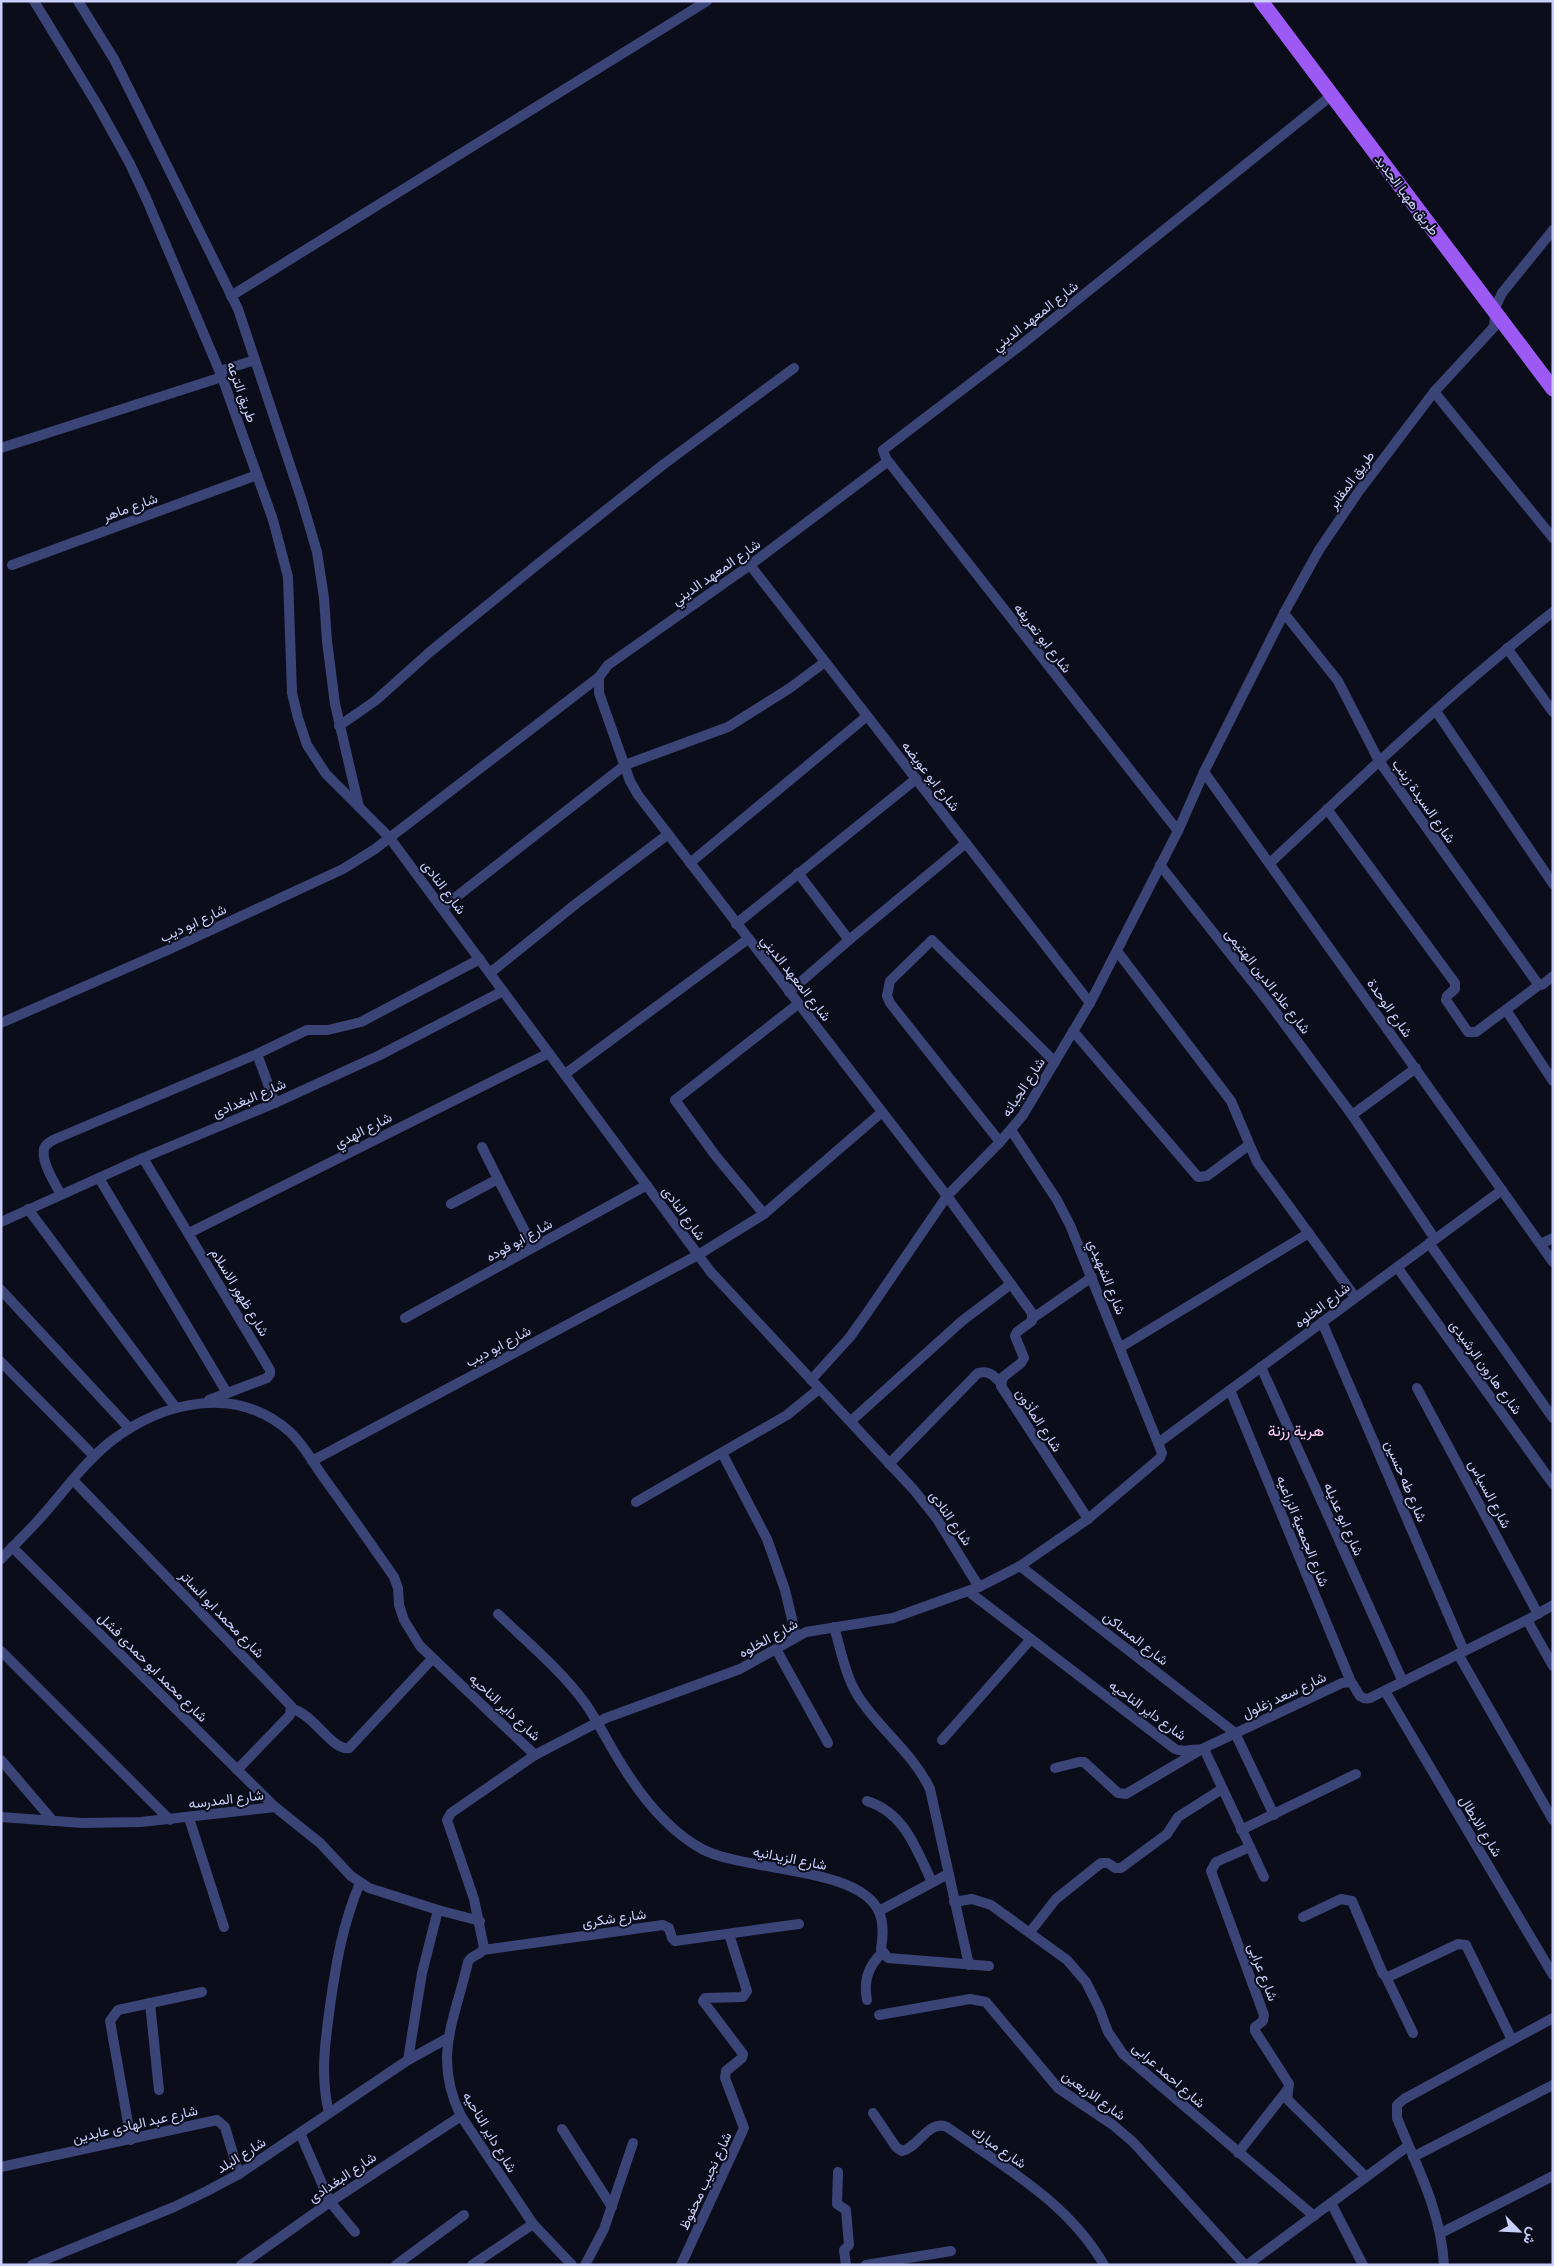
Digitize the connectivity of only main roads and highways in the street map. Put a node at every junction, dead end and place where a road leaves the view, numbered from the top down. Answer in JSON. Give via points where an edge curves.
{"nodes":[{"id":1,"x":1261,"y":1,"type":"edge"},
{"id":2,"x":1553,"y":389,"type":"edge"}],
"edges":[{"from":1,"to":2,"type":"main road","name":"طريق ههيا الجديد"}]}
